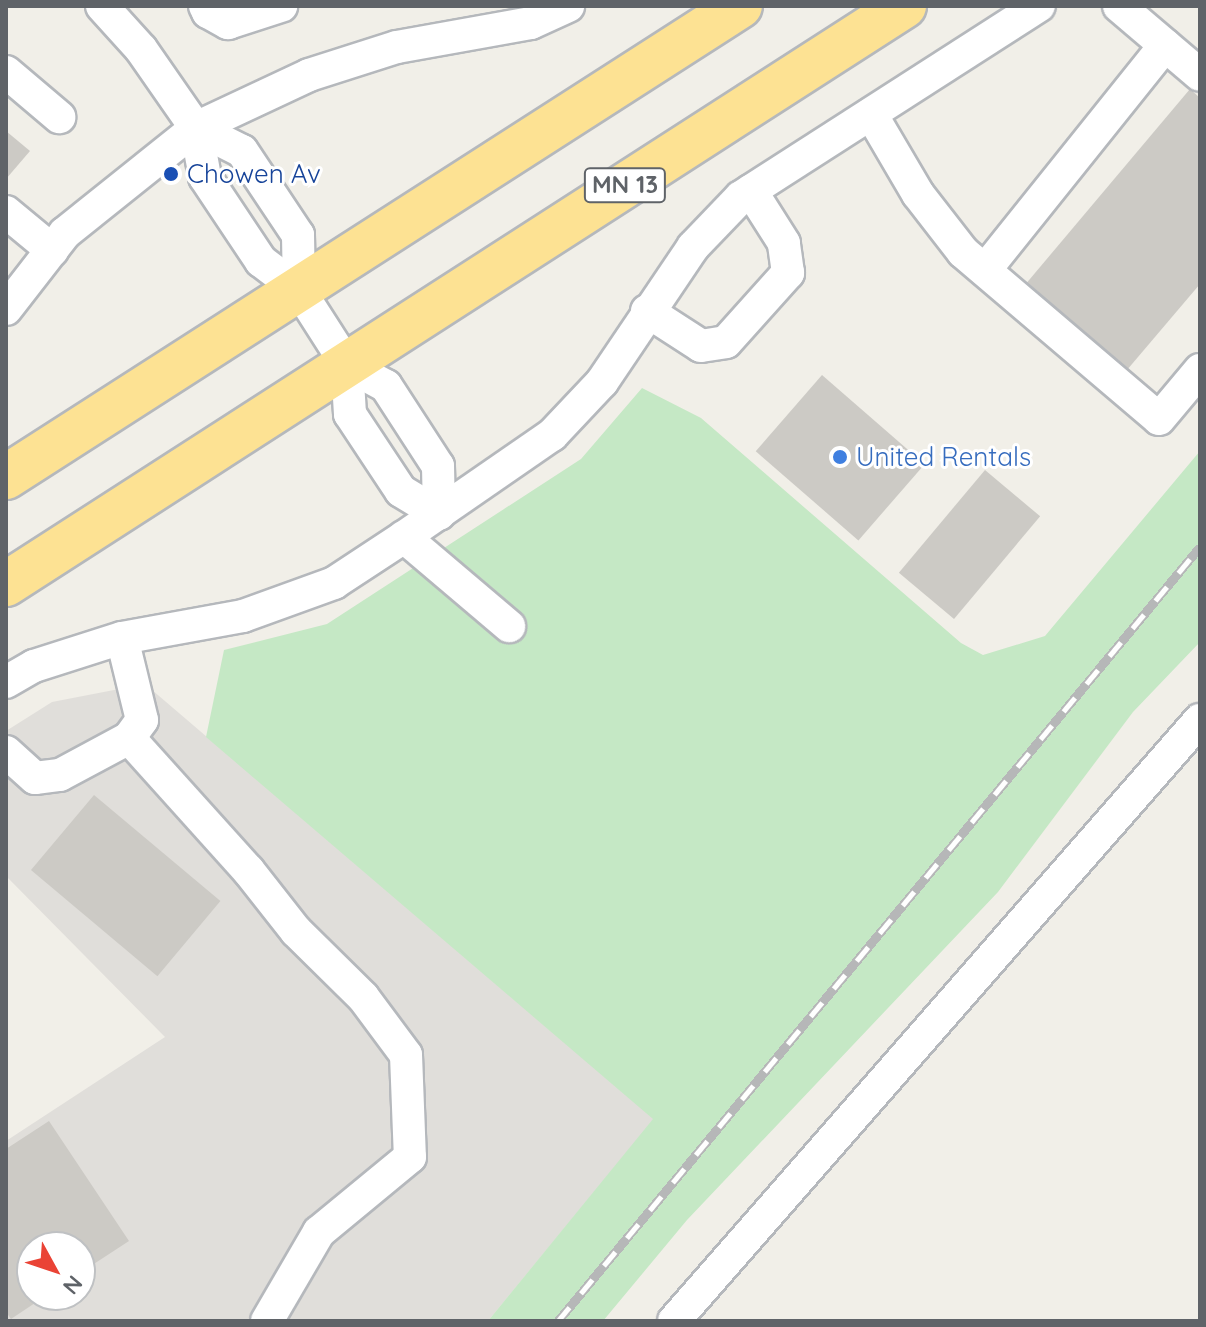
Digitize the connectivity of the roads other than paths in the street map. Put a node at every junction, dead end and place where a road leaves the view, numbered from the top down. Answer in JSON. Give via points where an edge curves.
{"nodes":[{"id":1,"x":102,"y":6,"type":"edge"},
{"id":2,"x":205,"y":6,"type":"edge"},
{"id":3,"x":281,"y":6,"type":"edge"},
{"id":4,"x":568,"y":6,"type":"edge"},
{"id":5,"x":740,"y":6,"type":"edge"},
{"id":6,"x":904,"y":6,"type":"edge"},
{"id":7,"x":1039,"y":6,"type":"edge"},
{"id":8,"x":1119,"y":6,"type":"edge"},
{"id":9,"x":488,"y":18,"type":"edge"},
{"id":10,"x":1165,"y":45,"type":"junction"},
{"id":11,"x":6,"y":72,"type":"edge"},
{"id":12,"x":1200,"y":75,"type":"edge"},
{"id":13,"x":871,"y":114,"type":"junction"},
{"id":14,"x":59,"y":117,"type":"dead end"},
{"id":15,"x":196,"y":128,"type":"junction"},
{"id":16,"x":751,"y":191,"type":"junction"},
{"id":17,"x":6,"y":212,"type":"edge"},
{"id":18,"x":52,"y":250,"type":"junction"},
{"id":19,"x":985,"y":270,"type":"junction"},
{"id":20,"x":299,"y":290,"type":"junction"},
{"id":21,"x":6,"y":309,"type":"edge"},
{"id":22,"x":647,"y":311,"type":"junction"},
{"id":23,"x":347,"y":365,"type":"junction"},
{"id":24,"x":1200,"y":370,"type":"edge"},
{"id":25,"x":6,"y":477,"type":"edge"},
{"id":26,"x":439,"y":514,"type":"junction"},
{"id":27,"x":404,"y":537,"type":"junction"},
{"id":28,"x":6,"y":584,"type":"edge"},
{"id":29,"x":509,"y":626,"type":"dead end"},
{"id":30,"x":122,"y":638,"type":"junction"},
{"id":31,"x":6,"y":682,"type":"edge"},
{"id":32,"x":1200,"y":720,"type":"edge"},
{"id":33,"x":129,"y":738,"type":"junction"},
{"id":34,"x":6,"y":752,"type":"edge"},
{"id":35,"x":267,"y":1321,"type":"edge"},
{"id":36,"x":674,"y":1321,"type":"edge"}],
"edges":[{"from":1,"to":15,"type":"street","via":[[141,49]]},
{"from":2,"to":3,"type":"street","via":[[228,23]]},
{"from":4,"to":9,"type":"street","via":[[531,23]]},
{"from":5,"to":20,"type":"highway"},
{"from":6,"to":23,"type":"highway","number":"MN 13"},
{"from":7,"to":13,"type":"street"},
{"from":8,"to":10,"type":"street"},
{"from":9,"to":15,"type":"street","via":[[309,75]]},
{"from":10,"to":12,"type":"street"},
{"from":10,"to":19,"type":"street"},
{"from":11,"to":14,"type":"street"},
{"from":13,"to":16,"type":"street"},
{"from":13,"to":19,"type":"street","via":[[918,194],[963,252]]},
{"from":15,"to":18,"type":"street","via":[[65,233]]},
{"from":15,"to":20,"type":"street","via":[[205,177],[261,261]]},
{"from":15,"to":20,"type":"street","via":[[242,151],[298,235]]},
{"from":16,"to":22,"type":"street","via":[[693,247]]},
{"from":16,"to":22,"type":"street","via":[[784,243],[788,273],[726,342],[701,346]]},
{"from":17,"to":18,"type":"street"},
{"from":18,"to":21,"type":"street"},
{"from":19,"to":24,"type":"street","via":[[1159,419]]},
{"from":20,"to":23,"type":"street"},
{"from":20,"to":25,"type":"highway"},
{"from":22,"to":26,"type":"street","via":[[602,382],[552,435]]},
{"from":23,"to":26,"type":"street","via":[[350,414],[401,491]]},
{"from":23,"to":26,"type":"street","via":[[386,386],[438,466]]},
{"from":23,"to":28,"type":"highway","number":"MN 13"},
{"from":26,"to":27,"type":"street"},
{"from":27,"to":29,"type":"street"},
{"from":27,"to":30,"type":"street","via":[[334,583],[198,626]]},
{"from":30,"to":31,"type":"street","via":[[34,666]]},
{"from":30,"to":33,"type":"street","via":[[142,720]]},
{"from":32,"to":36,"type":"street"},
{"from":33,"to":34,"type":"street","via":[[60,775],[35,778]]},
{"from":33,"to":35,"type":"street","via":[[228,846],[296,931],[363,997],[406,1055],[410,1157],[319,1232]]}]}
